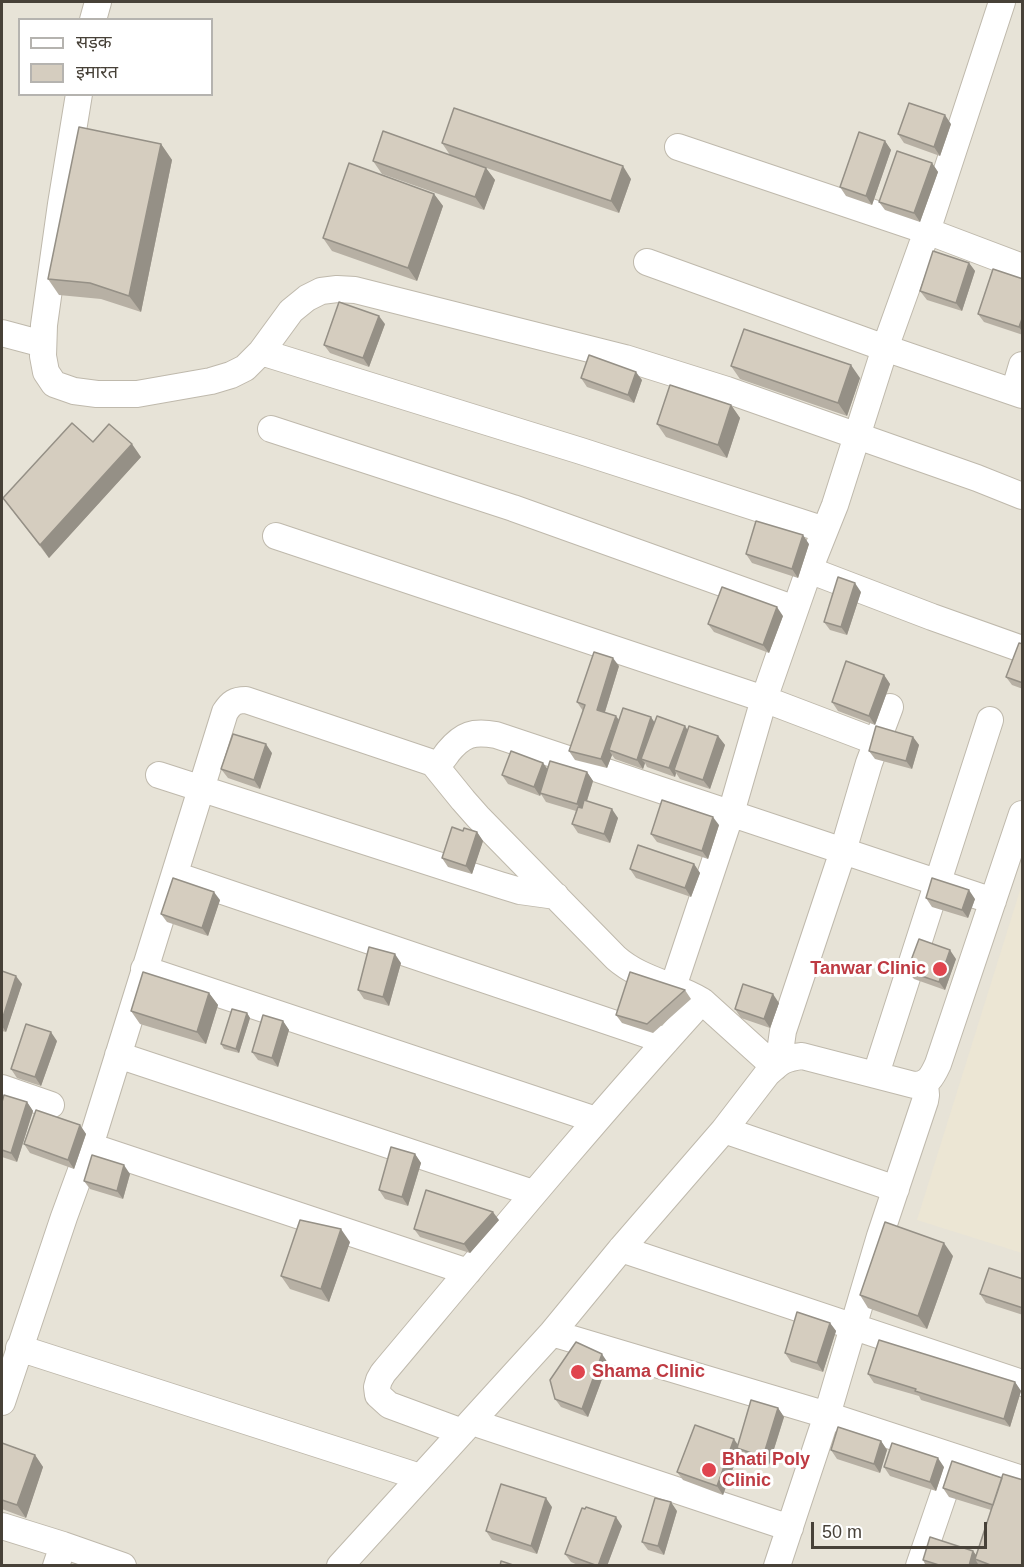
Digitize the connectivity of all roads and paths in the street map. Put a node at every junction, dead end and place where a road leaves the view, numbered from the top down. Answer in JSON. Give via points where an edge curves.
{"nodes":[{"id":1,"x":98,"y":2,"type":"edge"},
{"id":2,"x":1002,"y":2,"type":"edge"},
{"id":3,"x":94,"y":18,"type":"edge"},
{"id":4,"x":79,"y":96,"type":"edge"},
{"id":5,"x":678,"y":147,"type":"dead end"},
{"id":6,"x":927,"y":231,"type":"junction"},
{"id":7,"x":647,"y":262,"type":"dead end"},
{"id":8,"x":1023,"y":267,"type":"edge"},
{"id":9,"x":2,"y":333,"type":"edge"},
{"id":10,"x":43,"y":344,"type":"junction"},
{"id":11,"x":885,"y":348,"type":"junction"},
{"id":12,"x":261,"y":352,"type":"junction"},
{"id":13,"x":1023,"y":365,"type":"edge"},
{"id":14,"x":1018,"y":394,"type":"edge"},
{"id":15,"x":271,"y":429,"type":"dead end"},
{"id":16,"x":856,"y":437,"type":"junction"},
{"id":17,"x":1023,"y":496,"type":"edge"},
{"id":18,"x":825,"y":530,"type":"junction"},
{"id":19,"x":276,"y":536,"type":"dead end"},
{"id":20,"x":809,"y":570,"type":"junction"},
{"id":21,"x":795,"y":609,"type":"junction"},
{"id":22,"x":1023,"y":649,"type":"edge"},
{"id":23,"x":764,"y":699,"type":"junction"},
{"id":24,"x":890,"y":707,"type":"dead end"},
{"id":25,"x":990,"y":720,"type":"dead end"},
{"id":26,"x":877,"y":742,"type":"junction"},
{"id":27,"x":433,"y":763,"type":"junction"},
{"id":28,"x":159,"y":775,"type":"dead end"},
{"id":29,"x":202,"y":788,"type":"junction"},
{"id":30,"x":731,"y":813,"type":"junction"},
{"id":31,"x":1023,"y":814,"type":"edge"},
{"id":32,"x":843,"y":851,"type":"junction"},
{"id":33,"x":175,"y":875,"type":"junction"},
{"id":34,"x":938,"y":882,"type":"junction"},
{"id":35,"x":556,"y":896,"type":"junction"},
{"id":36,"x":993,"y":901,"type":"junction"},
{"id":37,"x":144,"y":969,"type":"junction"},
{"id":38,"x":673,"y":987,"type":"junction"},
{"id":39,"x":702,"y":1001,"type":"junction"},
{"id":40,"x":666,"y":1041,"type":"junction"},
{"id":41,"x":118,"y":1055,"type":"junction"},
{"id":42,"x":780,"y":1063,"type":"junction"},
{"id":43,"x":876,"y":1074,"type":"junction"},
{"id":44,"x":925,"y":1084,"type":"junction"},
{"id":45,"x":2,"y":1088,"type":"edge"},
{"id":46,"x":51,"y":1105,"type":"dead end"},
{"id":47,"x":596,"y":1120,"type":"junction"},
{"id":48,"x":724,"y":1130,"type":"junction"},
{"id":49,"x":90,"y":1146,"type":"junction"},
{"id":50,"x":896,"y":1189,"type":"junction"},
{"id":51,"x":533,"y":1193,"type":"junction"},
{"id":52,"x":621,"y":1249,"type":"junction"},
{"id":53,"x":468,"y":1272,"type":"junction"},
{"id":54,"x":852,"y":1327,"type":"junction"},
{"id":55,"x":552,"y":1333,"type":"junction"},
{"id":56,"x":20,"y":1348,"type":"junction"},
{"id":57,"x":1023,"y":1383,"type":"edge"},
{"id":58,"x":2,"y":1402,"type":"edge"},
{"id":59,"x":827,"y":1414,"type":"junction"},
{"id":60,"x":467,"y":1427,"type":"junction"},
{"id":61,"x":957,"y":1457,"type":"junction"},
{"id":62,"x":420,"y":1477,"type":"junction"},
{"id":63,"x":1023,"y":1479,"type":"edge"},
{"id":64,"x":2,"y":1526,"type":"edge"},
{"id":65,"x":790,"y":1527,"type":"junction"},
{"id":66,"x":59,"y":1555,"type":"edge"},
{"id":67,"x":123,"y":1566,"type":"edge"},
{"id":68,"x":340,"y":1566,"type":"edge"},
{"id":69,"x":777,"y":1566,"type":"edge"},
{"id":70,"x":919,"y":1566,"type":"edge"}],
"edges":[{"from":1,"to":3,"type":"street"},
{"from":2,"to":6,"type":"street"},
{"from":4,"to":10,"type":"street"},
{"from":5,"to":6,"type":"street"},
{"from":6,"to":8,"type":"street"},
{"from":6,"to":11,"type":"street"},
{"from":7,"to":11,"type":"street"},
{"from":9,"to":10,"type":"street"},
{"from":10,"to":12,"type":"street","via":[[46,372],[54,384],[97,394],[137,394],[211,381],[246,368]]},
{"from":11,"to":14,"type":"street"},
{"from":11,"to":16,"type":"street"},
{"from":12,"to":16,"type":"street","via":[[291,311],[307,298],[321,291],[355,290],[625,358]]},
{"from":12,"to":18,"type":"street"},
{"from":13,"to":14,"type":"street"},
{"from":15,"to":21,"type":"street","via":[[513,508]]},
{"from":16,"to":17,"type":"street"},
{"from":16,"to":18,"type":"street"},
{"from":18,"to":20,"type":"street"},
{"from":19,"to":23,"type":"street"},
{"from":20,"to":21,"type":"street"},
{"from":20,"to":22,"type":"street"},
{"from":21,"to":23,"type":"street"},
{"from":23,"to":26,"type":"street"},
{"from":23,"to":30,"type":"street"},
{"from":24,"to":26,"type":"street"},
{"from":25,"to":34,"type":"street"},
{"from":26,"to":32,"type":"street"},
{"from":27,"to":29,"type":"street","via":[[238,700],[225,712]]},
{"from":27,"to":30,"type":"street","via":[[443,760],[470,734],[489,734]]},
{"from":27,"to":35,"type":"street","via":[[463,800]]},
{"from":28,"to":29,"type":"street"},
{"from":29,"to":33,"type":"street"},
{"from":29,"to":35,"type":"street","via":[[500,885]]},
{"from":30,"to":32,"type":"street"},
{"from":30,"to":38,"type":"street"},
{"from":31,"to":36,"type":"street"},
{"from":32,"to":34,"type":"street"},
{"from":32,"to":42,"type":"street","via":[[783,1031]]},
{"from":33,"to":37,"type":"street"},
{"from":33,"to":40,"type":"street"},
{"from":34,"to":36,"type":"street"},
{"from":34,"to":43,"type":"street"},
{"from":35,"to":38,"type":"street","via":[[627,967]]},
{"from":36,"to":44,"type":"street","via":[[938,1065]]},
{"from":37,"to":41,"type":"street"},
{"from":37,"to":47,"type":"street"},
{"from":38,"to":39,"type":"street"},
{"from":39,"to":40,"type":"street"},
{"from":39,"to":42,"type":"street"},
{"from":40,"to":47,"type":"street"},
{"from":41,"to":49,"type":"street"},
{"from":41,"to":51,"type":"street"},
{"from":42,"to":43,"type":"street","via":[[812,1057]]},
{"from":42,"to":48,"type":"street"},
{"from":43,"to":44,"type":"street"},
{"from":44,"to":50,"type":"street","via":[[925,1101]]},
{"from":45,"to":46,"type":"street"},
{"from":47,"to":51,"type":"street"},
{"from":48,"to":50,"type":"street"},
{"from":48,"to":52,"type":"street"},
{"from":49,"to":53,"type":"street"},
{"from":49,"to":56,"type":"street"},
{"from":50,"to":54,"type":"street"},
{"from":51,"to":53,"type":"street"},
{"from":52,"to":54,"type":"street"},
{"from":52,"to":55,"type":"street"},
{"from":53,"to":60,"type":"street","via":[[382,1373],[377,1388],[378,1395],[389,1405]]},
{"from":54,"to":57,"type":"street"},
{"from":54,"to":59,"type":"street"},
{"from":55,"to":59,"type":"street"},
{"from":55,"to":60,"type":"street"},
{"from":56,"to":58,"type":"street"},
{"from":56,"to":62,"type":"street"},
{"from":59,"to":61,"type":"street"},
{"from":59,"to":65,"type":"street"},
{"from":60,"to":62,"type":"street"},
{"from":60,"to":65,"type":"street"},
{"from":61,"to":63,"type":"street"},
{"from":61,"to":70,"type":"street"},
{"from":62,"to":68,"type":"street"},
{"from":64,"to":66,"type":"street"},
{"from":65,"to":69,"type":"street"},
{"from":66,"to":67,"type":"street"}]}
